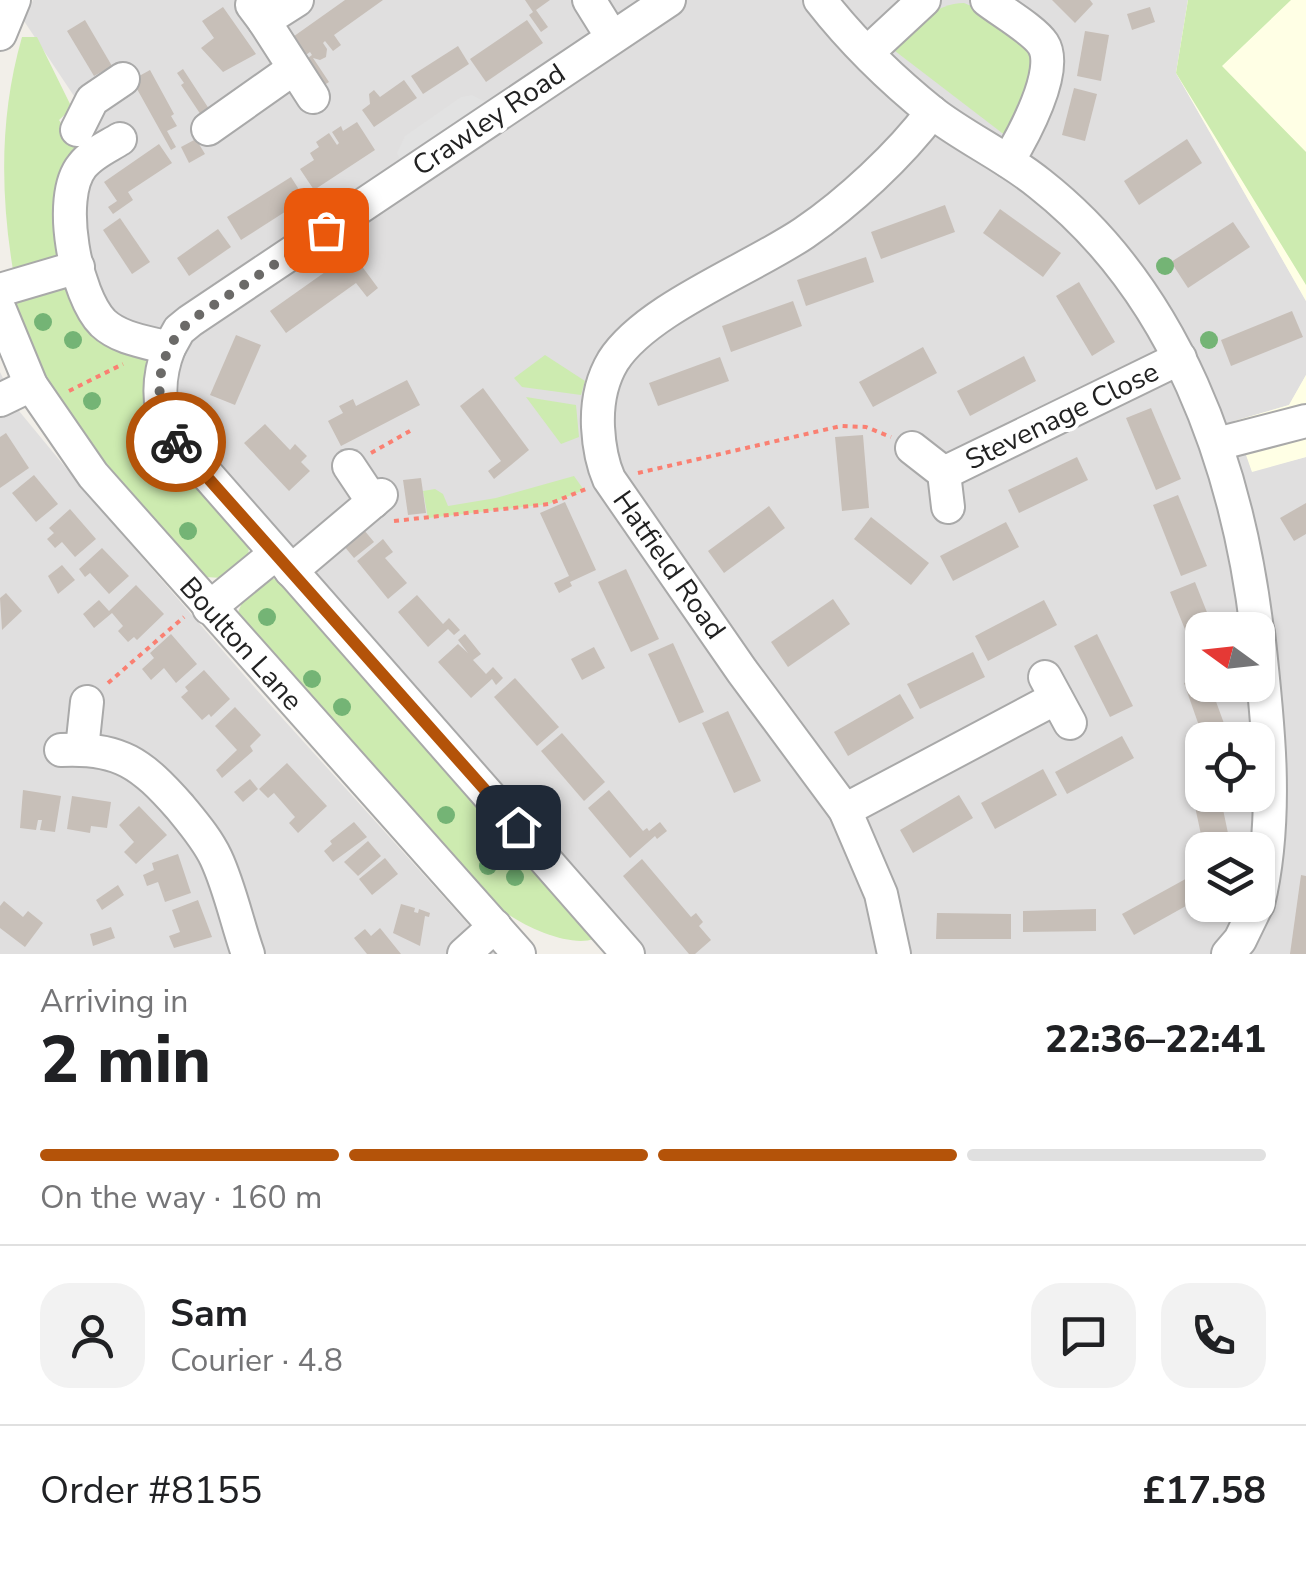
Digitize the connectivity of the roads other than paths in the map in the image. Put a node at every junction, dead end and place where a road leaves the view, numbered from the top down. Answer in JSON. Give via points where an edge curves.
{"nodes":[{"id":1,"x":14,"y":0,"type":"edge"},
{"id":2,"x":297,"y":0,"type":"edge"},
{"id":3,"x":588,"y":0,"type":"edge"},
{"id":4,"x":669,"y":0,"type":"edge"},
{"id":5,"x":820,"y":0,"type":"edge"},
{"id":6,"x":924,"y":0,"type":"edge"},
{"id":7,"x":987,"y":0,"type":"edge"},
{"id":8,"x":0,"y":34,"type":"edge"},
{"id":9,"x":612,"y":37,"type":"junction"},
{"id":10,"x":868,"y":52,"type":"junction"},
{"id":11,"x":294,"y":68,"type":"junction"},
{"id":12,"x":123,"y":79,"type":"dead end"},
{"id":13,"x":313,"y":97,"type":"dead end"},
{"id":14,"x":932,"y":112,"type":"junction"},
{"id":15,"x":208,"y":129,"type":"dead end"},
{"id":16,"x":1008,"y":161,"type":"junction"},
{"id":17,"x":78,"y":267,"type":"junction"},
{"id":18,"x":0,"y":290,"type":"edge"},
{"id":19,"x":0,"y":310,"type":"edge"},
{"id":20,"x":163,"y":347,"type":"junction"},
{"id":21,"x":1180,"y":358,"type":"junction"},
{"id":22,"x":38,"y":395,"type":"junction"},
{"id":23,"x":0,"y":400,"type":"edge"},
{"id":24,"x":1306,"y":421,"type":"edge"},
{"id":25,"x":1217,"y":444,"type":"junction"},
{"id":26,"x":912,"y":448,"type":"dead end"},
{"id":27,"x":349,"y":466,"type":"road end"},
{"id":28,"x":944,"y":474,"type":"junction"},
{"id":29,"x":948,"y":507,"type":"dead end"},
{"id":30,"x":283,"y":562,"type":"junction"},
{"id":31,"x":206,"y":604,"type":"junction"},
{"id":32,"x":1254,"y":612,"type":"edge"},
{"id":33,"x":1057,"y":699,"type":"dead end"},
{"id":34,"x":88,"y":702,"type":"road end"},
{"id":35,"x":1265,"y":702,"type":"edge"},
{"id":36,"x":845,"y":810,"type":"junction"},
{"id":37,"x":1266,"y":832,"type":"edge"},
{"id":38,"x":1248,"y":922,"type":"edge"},
{"id":39,"x":516,"y":946,"type":"edge"},
{"id":40,"x":248,"y":954,"type":"edge"},
{"id":41,"x":464,"y":954,"type":"edge"},
{"id":42,"x":628,"y":954,"type":"edge"},
{"id":43,"x":894,"y":954,"type":"edge"},
{"id":44,"x":1228,"y":954,"type":"edge"}],
"edges":[{"from":1,"to":8,"type":"street"},
{"from":2,"to":11,"type":"street","via":[[258,13]]},
{"from":3,"to":9,"type":"street"},
{"from":4,"to":9,"type":"street","name":"Crawley Road"},
{"from":5,"to":10,"type":"street"},
{"from":6,"to":10,"type":"street"},
{"from":7,"to":16,"type":"street","via":[[1042,43],[1047,58],[1026,132]]},
{"from":9,"to":20,"type":"street","name":"Crawley Road","via":[[190,321]]},
{"from":10,"to":14,"type":"street"},
{"from":11,"to":13,"type":"street"},
{"from":11,"to":15,"type":"street"},
{"from":12,"to":17,"type":"street","via":[[92,100],[90,136],[70,199]]},
{"from":14,"to":16,"type":"street"},
{"from":14,"to":36,"type":"street","name":"Hatfield Road","via":[[821,220],[626,344],[605,376],[598,414],[609,479]]},
{"from":16,"to":21,"type":"street","via":[[1063,202],[1119,262]]},
{"from":17,"to":18,"type":"street"},
{"from":17,"to":20,"type":"street","via":[[101,321],[122,336]]},
{"from":19,"to":22,"type":"street","name":"Boulton Lane"},
{"from":20,"to":30,"type":"street","via":[[159,402],[168,430]]},
{"from":21,"to":25,"type":"street"},
{"from":21,"to":28,"type":"street","name":"Stevenage Close"},
{"from":22,"to":23,"type":"street"},
{"from":22,"to":31,"type":"street","name":"Boulton Lane","via":[[106,491]]},
{"from":24,"to":25,"type":"street"},
{"from":25,"to":32,"type":"street"},
{"from":26,"to":28,"type":"street"},
{"from":27,"to":30,"type":"street","via":[[377,499]]},
{"from":28,"to":29,"type":"street"},
{"from":30,"to":31,"type":"street"},
{"from":30,"to":42,"type":"street"},
{"from":31,"to":39,"type":"street","name":"Boulton Lane"},
{"from":33,"to":36,"type":"street"},
{"from":34,"to":40,"type":"street","via":[[71,750],[105,751],[138,766],[191,820],[218,862]]},
{"from":35,"to":37,"type":"street"},
{"from":36,"to":43,"type":"street","name":"Hatfield Road","via":[[881,894]]},
{"from":38,"to":44,"type":"street"},
{"from":39,"to":41,"type":"street"}]}
